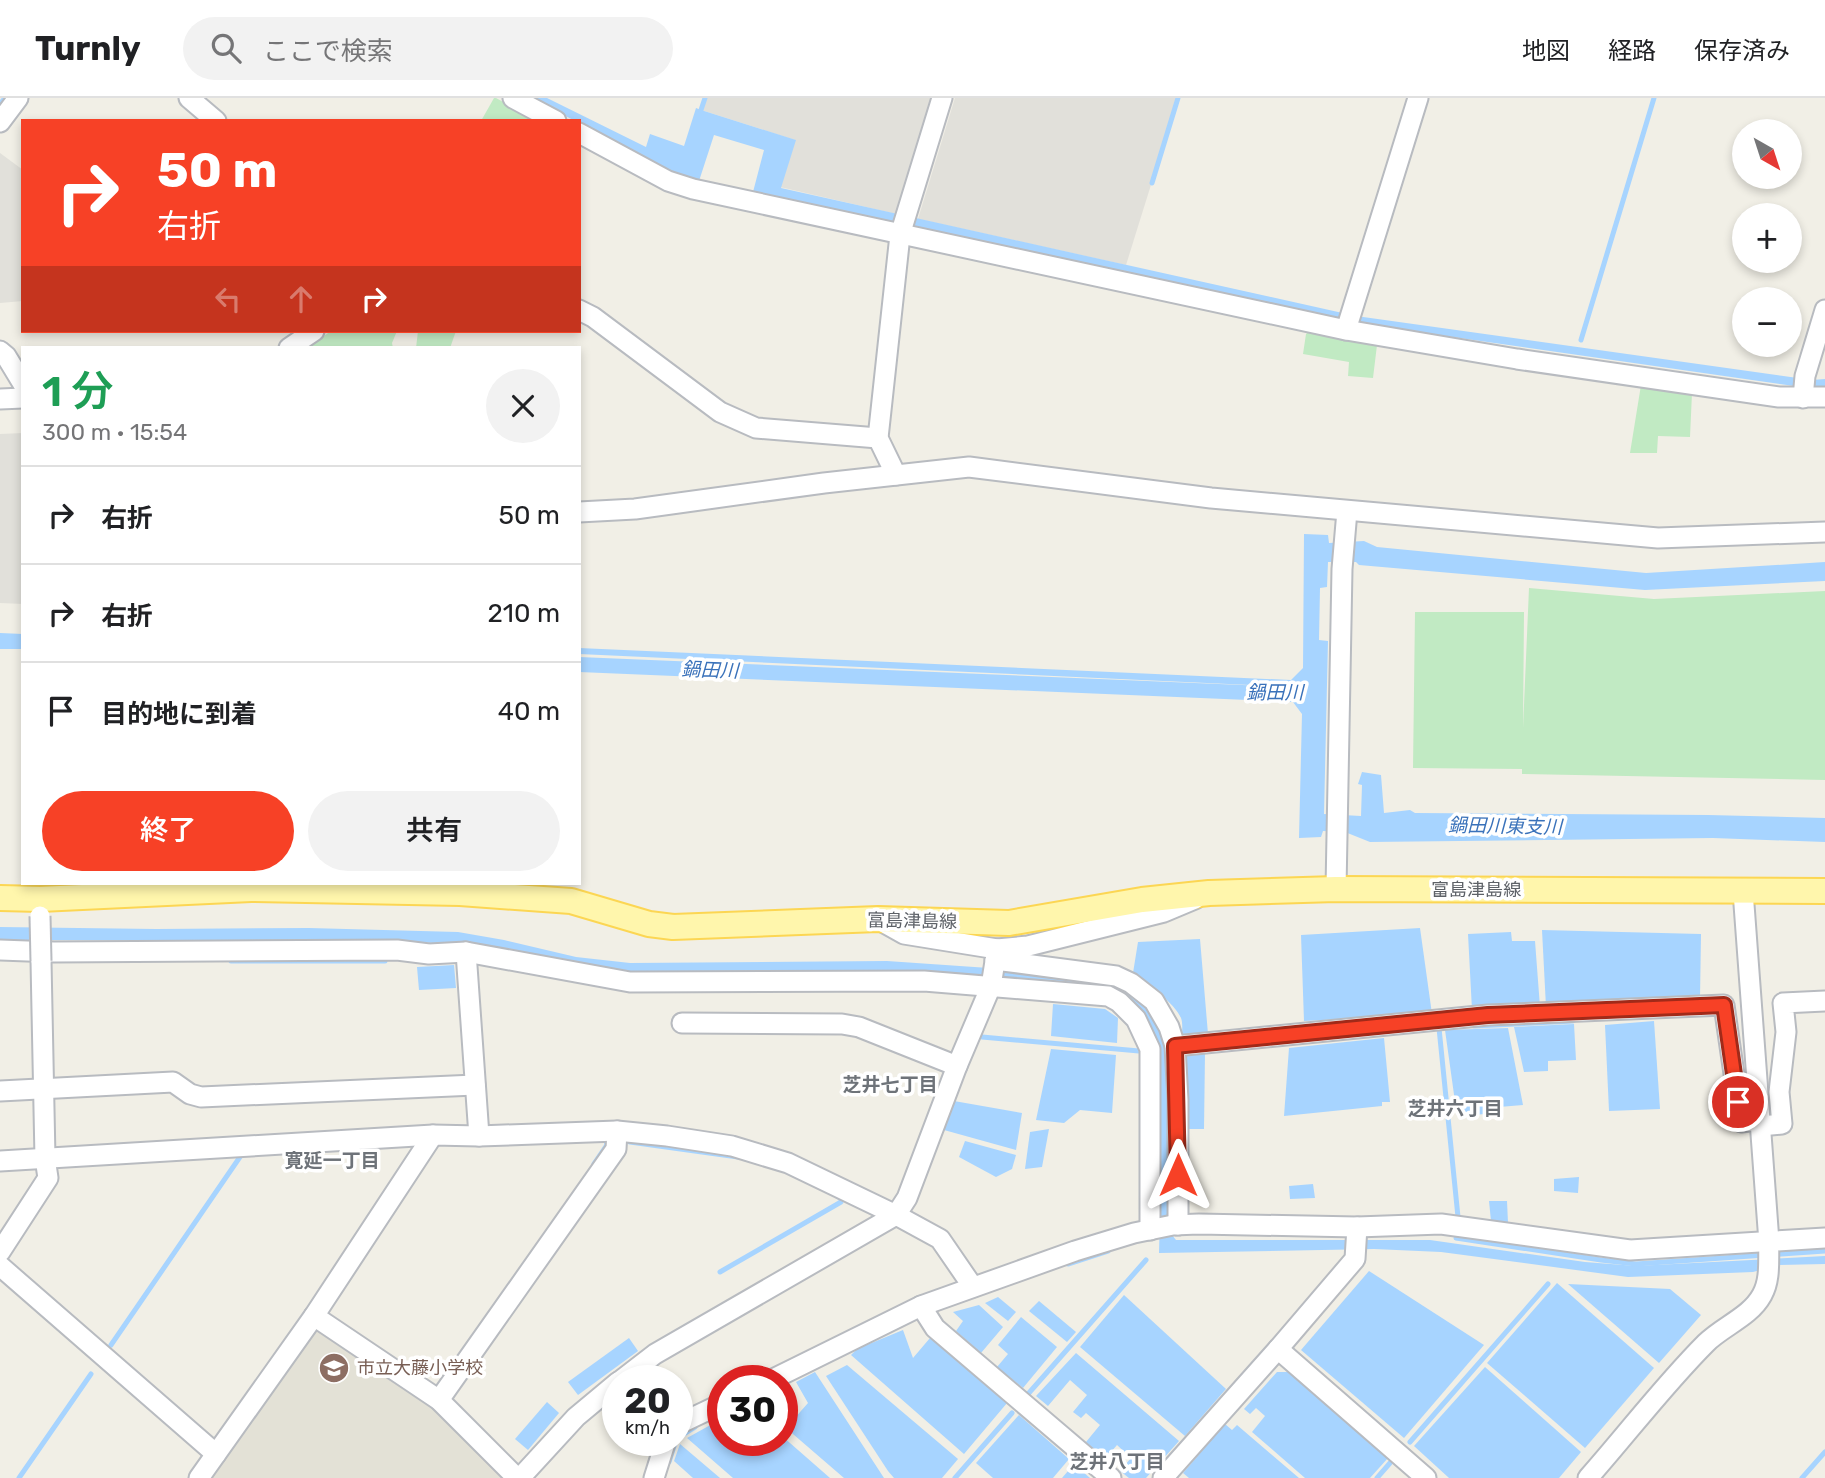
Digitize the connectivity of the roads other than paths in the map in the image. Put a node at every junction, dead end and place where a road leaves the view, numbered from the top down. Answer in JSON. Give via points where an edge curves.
{"nodes":[{"id":1,"x":18,"y":98,"type":"edge"},
{"id":2,"x":189,"y":98,"type":"edge"},
{"id":3,"x":513,"y":98,"type":"edge"},
{"id":4,"x":942,"y":98,"type":"edge"},
{"id":5,"x":1418,"y":98,"type":"edge"},
{"id":6,"x":214,"y":119,"type":"edge"},
{"id":7,"x":552,"y":119,"type":"edge"},
{"id":8,"x":0,"y":122,"type":"edge"},
{"id":9,"x":581,"y":135,"type":"edge"},
{"id":10,"x":903,"y":225,"type":"junction"},
{"id":11,"x":1825,"y":310,"type":"edge"},
{"id":12,"x":581,"y":311,"type":"edge"},
{"id":13,"x":1349,"y":322,"type":"junction"},
{"id":14,"x":311,"y":333,"type":"edge"},
{"id":15,"x":292,"y":346,"type":"edge"},
{"id":16,"x":0,"y":351,"type":"edge"},
{"id":17,"x":21,"y":381,"type":"edge"},
{"id":18,"x":1804,"y":388,"type":"junction"},
{"id":19,"x":1825,"y":397,"type":"edge"},
{"id":20,"x":21,"y":398,"type":"edge"},
{"id":21,"x":0,"y":399,"type":"edge"},
{"id":22,"x":878,"y":438,"type":"junction"},
{"id":23,"x":896,"y":475,"type":"junction"},
{"id":24,"x":1347,"y":511,"type":"junction"},
{"id":25,"x":581,"y":512,"type":"edge"},
{"id":26,"x":1825,"y":531,"type":"edge"},
{"id":27,"x":1335,"y":889,"type":"junction"},
{"id":28,"x":1743,"y":891,"type":"junction"},
{"id":29,"x":1825,"y":891,"type":"edge"},
{"id":30,"x":1209,"y":893,"type":"junction"},
{"id":31,"x":0,"y":898,"type":"edge"},
{"id":32,"x":40,"y":908,"type":"junction"},
{"id":33,"x":878,"y":919,"type":"junction"},
{"id":34,"x":0,"y":950,"type":"edge"},
{"id":35,"x":466,"y":953,"type":"junction"},
{"id":36,"x":995,"y":958,"type":"junction"},
{"id":37,"x":991,"y":986,"type":"junction"},
{"id":38,"x":1825,"y":1001,"type":"edge"},
{"id":39,"x":682,"y":1023,"type":"dead end"},
{"id":40,"x":1175,"y":1046,"type":"junction"},
{"id":41,"x":957,"y":1066,"type":"junction"},
{"id":42,"x":475,"y":1085,"type":"junction"},
{"id":43,"x":44,"y":1088,"type":"junction"},
{"id":44,"x":0,"y":1091,"type":"edge"},
{"id":45,"x":1760,"y":1123,"type":"junction"},
{"id":46,"x":617,"y":1131,"type":"junction"},
{"id":47,"x":433,"y":1135,"type":"junction"},
{"id":48,"x":479,"y":1136,"type":"junction"},
{"id":49,"x":45,"y":1158,"type":"junction"},
{"id":50,"x":0,"y":1161,"type":"edge"},
{"id":51,"x":896,"y":1215,"type":"junction"},
{"id":52,"x":1175,"y":1225,"type":"junction"},
{"id":53,"x":1357,"y":1227,"type":"junction"},
{"id":54,"x":1150,"y":1230,"type":"junction"},
{"id":55,"x":1825,"y":1238,"type":"edge"},
{"id":56,"x":1769,"y":1245,"type":"junction"},
{"id":57,"x":0,"y":1252,"type":"edge"},
{"id":58,"x":0,"y":1266,"type":"edge"},
{"id":59,"x":973,"y":1287,"type":"junction"},
{"id":60,"x":921,"y":1306,"type":"junction"},
{"id":61,"x":314,"y":1316,"type":"junction"},
{"id":62,"x":1278,"y":1349,"type":"junction"},
{"id":63,"x":641,"y":1365,"type":"edge"},
{"id":64,"x":798,"y":1367,"type":"edge"},
{"id":65,"x":602,"y":1396,"type":"edge"},
{"id":66,"x":439,"y":1400,"type":"junction"},
{"id":67,"x":216,"y":1454,"type":"junction"},
{"id":68,"x":661,"y":1456,"type":"edge"},
{"id":69,"x":200,"y":1478,"type":"edge"},
{"id":70,"x":519,"y":1478,"type":"edge"},
{"id":71,"x":654,"y":1478,"type":"edge"},
{"id":72,"x":1111,"y":1478,"type":"edge"},
{"id":73,"x":1163,"y":1478,"type":"edge"},
{"id":74,"x":1426,"y":1478,"type":"edge"},
{"id":75,"x":1588,"y":1478,"type":"edge"}],
"edges":[{"from":1,"to":8,"type":"street"},
{"from":2,"to":6,"type":"street"},
{"from":3,"to":7,"type":"street"},
{"from":4,"to":10,"type":"street"},
{"from":5,"to":13,"type":"street"},
{"from":9,"to":10,"type":"street","via":[[687,188]]},
{"from":10,"to":13,"type":"street"},
{"from":10,"to":22,"type":"street"},
{"from":11,"to":18,"type":"street"},
{"from":12,"to":22,"type":"street","via":[[720,412],[756,428]]},
{"from":13,"to":18,"type":"street","via":[[1517,359]]},
{"from":14,"to":15,"type":"street"},
{"from":16,"to":17,"type":"street"},
{"from":18,"to":19,"type":"street"},
{"from":20,"to":21,"type":"street"},
{"from":22,"to":23,"type":"street"},
{"from":23,"to":24,"type":"street","via":[[969,467]]},
{"from":23,"to":25,"type":"street"},
{"from":24,"to":26,"type":"street","via":[[1658,538]]},
{"from":24,"to":27,"type":"street"},
{"from":27,"to":28,"type":"main road","name":"富島津島線"},
{"from":27,"to":30,"type":"main road","name":"富島津島線"},
{"from":28,"to":29,"type":"main road","name":"富島津島線"},
{"from":28,"to":45,"type":"street"},
{"from":30,"to":33,"type":"main road","name":"富島津島線","via":[[1009,923]]},
{"from":30,"to":36,"type":"street","via":[[1164,912]]},
{"from":31,"to":32,"type":"main road","name":"富島津島線"},
{"from":32,"to":33,"type":"main road","name":"富島津島線","via":[[251,889],[362,890],[571,901],[673,927]]},
{"from":32,"to":43,"type":"street","bridge":true},
{"from":33,"to":36,"type":"street","via":[[904,934]]},
{"from":34,"to":35,"type":"street"},
{"from":35,"to":37,"type":"street","via":[[630,982],[924,981]]},
{"from":35,"to":42,"type":"street"},
{"from":36,"to":37,"type":"street"},
{"from":36,"to":40,"type":"street","via":[[1095,972],[1131,983],[1162,1013]]},
{"from":37,"to":41,"type":"street"},
{"from":37,"to":54,"type":"street","via":[[1108,996],[1136,1019],[1150,1049]]},
{"from":38,"to":45,"type":"street","via":[[1783,1003],[1782,1124]]},
{"from":39,"to":41,"type":"street","via":[[859,1027]]},
{"from":40,"to":45,"type":"street","via":[[1488,1015],[1724,1005],[1741,1122]]},
{"from":40,"to":52,"type":"street"},
{"from":41,"to":51,"type":"street","via":[[907,1198]]},
{"from":42,"to":43,"type":"street","via":[[201,1097],[173,1082]]},
{"from":42,"to":48,"type":"street"},
{"from":43,"to":44,"type":"street"},
{"from":43,"to":49,"type":"street"},
{"from":45,"to":56,"type":"street"},
{"from":46,"to":48,"type":"street"},
{"from":46,"to":51,"type":"street","via":[[743,1149],[788,1163]]},
{"from":46,"to":66,"type":"street","via":[[615,1149]]},
{"from":47,"to":48,"type":"street"},
{"from":47,"to":49,"type":"street"},
{"from":47,"to":61,"type":"street"},
{"from":49,"to":50,"type":"street"},
{"from":49,"to":57,"type":"street","via":[[48,1178]]},
{"from":51,"to":59,"type":"street","via":[[940,1239]]},
{"from":51,"to":63,"type":"street"},
{"from":52,"to":53,"type":"street"},
{"from":52,"to":54,"type":"street"},
{"from":53,"to":56,"type":"street","via":[[1441,1224],[1630,1250]]},
{"from":53,"to":62,"type":"street","via":[[1355,1259]]},
{"from":54,"to":59,"type":"street"},
{"from":55,"to":56,"type":"street"},
{"from":56,"to":75,"type":"street","via":[[1767,1286],[1749,1313],[1707,1342]]},
{"from":58,"to":67,"type":"street"},
{"from":59,"to":60,"type":"street"},
{"from":60,"to":64,"type":"street"},
{"from":60,"to":72,"type":"street","via":[[935,1328]]},
{"from":61,"to":66,"type":"street"},
{"from":61,"to":67,"type":"street"},
{"from":62,"to":73,"type":"street"},
{"from":62,"to":74,"type":"street"},
{"from":65,"to":70,"type":"street"},
{"from":66,"to":70,"type":"street"},
{"from":67,"to":69,"type":"street"},
{"from":68,"to":71,"type":"street"}]}
